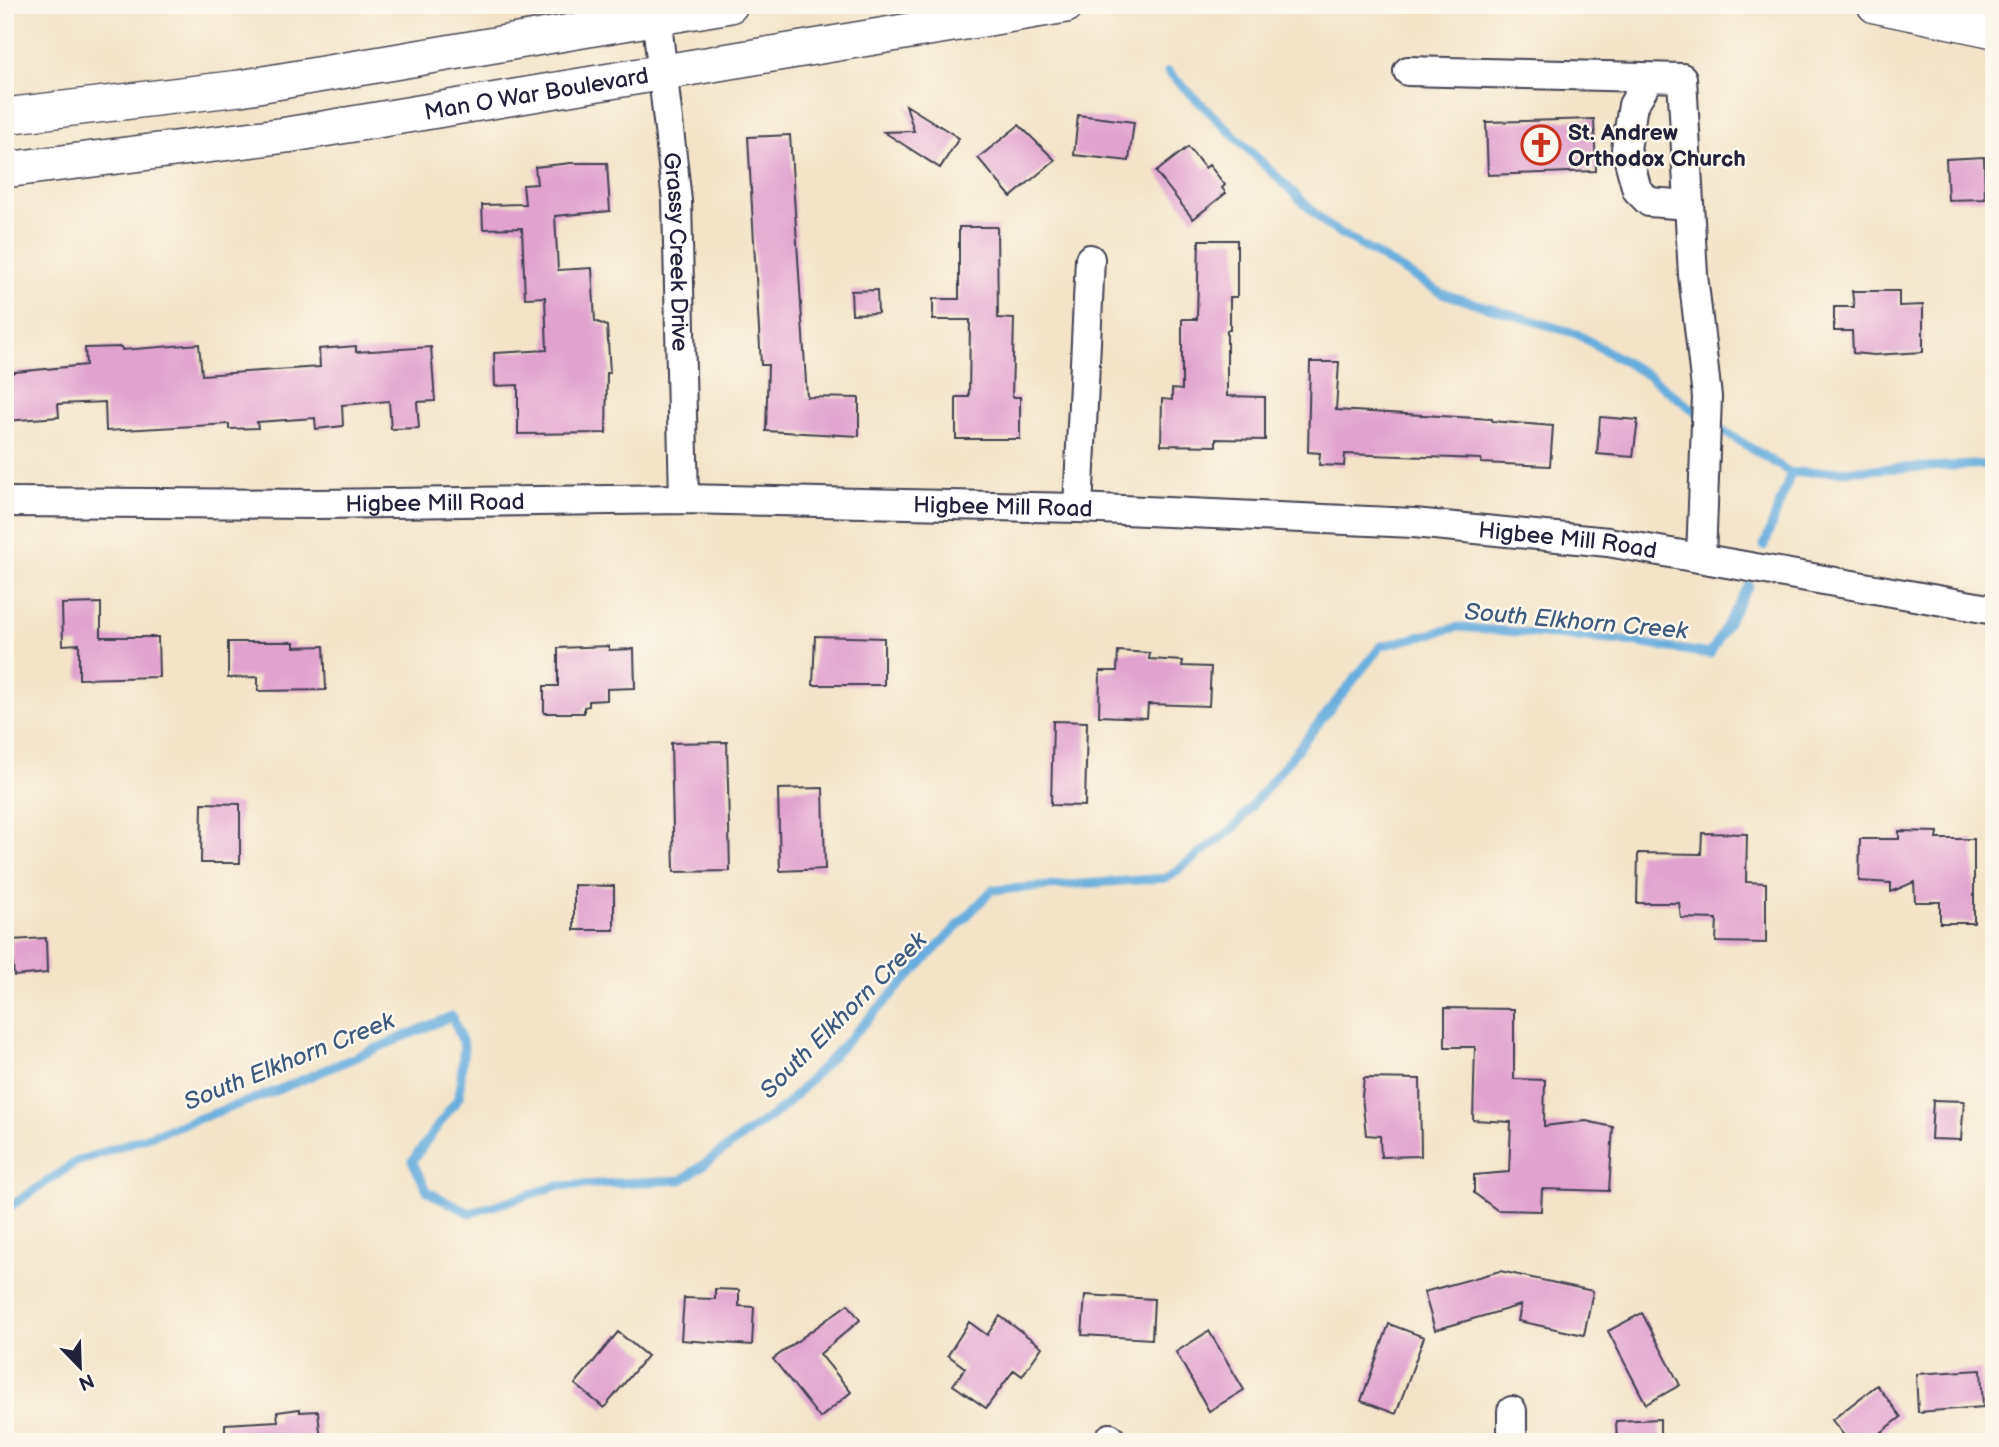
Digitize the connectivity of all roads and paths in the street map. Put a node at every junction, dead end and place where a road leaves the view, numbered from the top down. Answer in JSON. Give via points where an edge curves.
{"nodes":[{"id":1,"x":730,"y":5,"type":"edge"},
{"id":2,"x":1066,"y":5,"type":"edge"},
{"id":3,"x":1875,"y":5,"type":"edge"},
{"id":4,"x":656,"y":11,"type":"edge"},
{"id":5,"x":1994,"y":30,"type":"edge"},
{"id":6,"x":664,"y":71,"type":"junction"},
{"id":7,"x":1408,"y":71,"type":"dead end"},
{"id":8,"x":1650,"y":78,"type":"junction"},
{"id":9,"x":5,"y":116,"type":"edge"},
{"id":10,"x":5,"y":170,"type":"edge"},
{"id":11,"x":1689,"y":205,"type":"junction"},
{"id":12,"x":1090,"y":259,"type":"dead end"},
{"id":13,"x":684,"y":499,"type":"junction"},
{"id":14,"x":5,"y":502,"type":"edge"},
{"id":15,"x":1079,"y":508,"type":"junction"},
{"id":16,"x":1701,"y":558,"type":"junction"},
{"id":17,"x":1994,"y":610,"type":"edge"},
{"id":18,"x":1512,"y":1411,"type":"dead end"},
{"id":19,"x":1512,"y":1442,"type":"edge"}],
"edges":[{"from":1,"to":4,"type":"main road"},
{"from":2,"to":6,"type":"main road","name":"Man O War Boulevard"},
{"from":3,"to":5,"type":"main road"},
{"from":4,"to":6,"type":"street","name":"Grassy Creek Drive"},
{"from":4,"to":9,"type":"main road","via":[[240,88]]},
{"from":6,"to":10,"type":"main road","name":"Man O War Boulevard","via":[[287,135]]},
{"from":6,"to":13,"type":"street","name":"Grassy Creek Drive","via":[[677,201]]},
{"from":7,"to":8,"type":"street"},
{"from":8,"to":11,"type":"street","via":[[1682,78]]},
{"from":8,"to":11,"type":"street","via":[[1633,106],[1626,149],[1637,190],[1650,202]]},
{"from":11,"to":16,"type":"street","via":[[1707,397]]},
{"from":12,"to":15,"type":"street"},
{"from":13,"to":14,"type":"street","name":"Higbee Mill Road"},
{"from":13,"to":15,"type":"street","name":"Higbee Mill Road"},
{"from":15,"to":16,"type":"street","name":"Higbee Mill Road","via":[[1414,523],[1608,542]]},
{"from":16,"to":17,"type":"street","name":"Higbee Mill Road"},
{"from":18,"to":19,"type":"street"}]}
